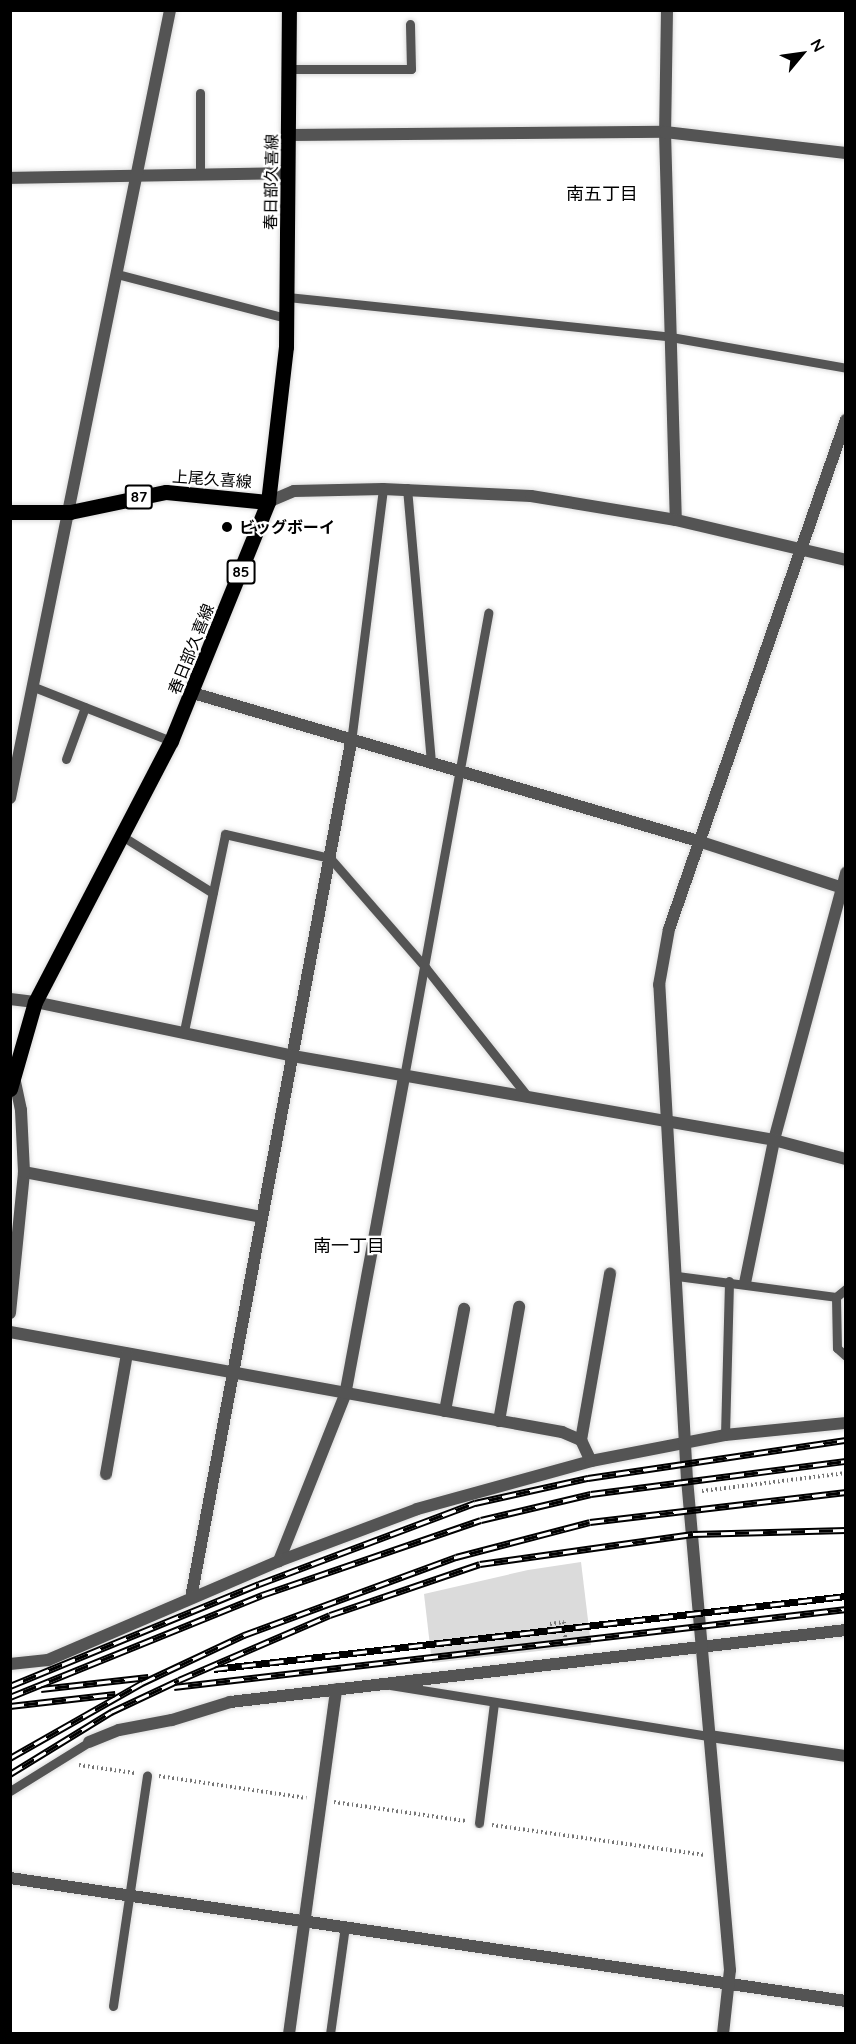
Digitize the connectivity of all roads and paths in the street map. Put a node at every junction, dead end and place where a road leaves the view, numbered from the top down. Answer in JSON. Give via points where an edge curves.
{"nodes":[{"id":1,"x":170,"y":10,"type":"edge"},
{"id":2,"x":289,"y":10,"type":"edge"},
{"id":3,"x":667,"y":10,"type":"edge"},
{"id":4,"x":410,"y":24,"type":"dead end"},
{"id":5,"x":289,"y":69,"type":"junction"},
{"id":6,"x":200,"y":93,"type":"dead end"},
{"id":7,"x":665,"y":132,"type":"junction"},
{"id":8,"x":289,"y":135,"type":"junction"},
{"id":9,"x":846,"y":153,"type":"edge"},
{"id":10,"x":289,"y":173,"type":"junction"},
{"id":11,"x":200,"y":175,"type":"junction"},
{"id":12,"x":136,"y":176,"type":"junction"},
{"id":13,"x":10,"y":178,"type":"edge"},
{"id":14,"x":117,"y":274,"type":"junction"},
{"id":15,"x":287,"y":297,"type":"junction"},
{"id":16,"x":286,"y":318,"type":"junction"},
{"id":17,"x":671,"y":337,"type":"junction"},
{"id":18,"x":846,"y":368,"type":"edge"},
{"id":19,"x":846,"y":420,"type":"edge"},
{"id":20,"x":407,"y":488,"type":"junction"},
{"id":21,"x":383,"y":489,"type":"junction"},
{"id":22,"x":268,"y":502,"type":"junction"},
{"id":23,"x":10,"y":512,"type":"edge"},
{"id":24,"x":70,"y":512,"type":"junction"},
{"id":25,"x":676,"y":520,"type":"junction"},
{"id":26,"x":801,"y":549,"type":"junction"},
{"id":27,"x":846,"y":560,"type":"edge"},
{"id":28,"x":488,"y":613,"type":"dead end"},
{"id":29,"x":34,"y":687,"type":"junction"},
{"id":30,"x":193,"y":693,"type":"junction"},
{"id":31,"x":85,"y":707,"type":"junction"},
{"id":32,"x":171,"y":741,"type":"junction"},
{"id":33,"x":351,"y":742,"type":"junction"},
{"id":34,"x":66,"y":759,"type":"dead end"},
{"id":35,"x":431,"y":764,"type":"junction"},
{"id":36,"x":460,"y":773,"type":"junction"},
{"id":37,"x":10,"y":798,"type":"edge"},
{"id":38,"x":122,"y":836,"type":"junction"},
{"id":39,"x":698,"y":841,"type":"junction"},
{"id":40,"x":330,"y":858,"type":"junction"},
{"id":41,"x":846,"y":873,"type":"edge"},
{"id":42,"x":845,"y":889,"type":"edge"},
{"id":43,"x":213,"y":892,"type":"junction"},
{"id":44,"x":425,"y":967,"type":"junction"},
{"id":45,"x":10,"y":999,"type":"edge"},
{"id":46,"x":35,"y":1002,"type":"junction"},
{"id":47,"x":184,"y":1032,"type":"junction"},
{"id":48,"x":292,"y":1056,"type":"junction"},
{"id":49,"x":14,"y":1072,"type":"junction"},
{"id":50,"x":404,"y":1077,"type":"junction"},
{"id":51,"x":10,"y":1089,"type":"edge"},
{"id":52,"x":529,"y":1098,"type":"junction"},
{"id":53,"x":669,"y":1120,"type":"junction"},
{"id":54,"x":774,"y":1140,"type":"junction"},
{"id":55,"x":846,"y":1159,"type":"edge"},
{"id":56,"x":24,"y":1172,"type":"junction"},
{"id":57,"x":262,"y":1217,"type":"junction"},
{"id":58,"x":610,"y":1274,"type":"dead end"},
{"id":59,"x":677,"y":1276,"type":"junction"},
{"id":60,"x":729,"y":1281,"type":"junction"},
{"id":61,"x":745,"y":1283,"type":"junction"},
{"id":62,"x":846,"y":1289,"type":"edge"},
{"id":63,"x":836,"y":1297,"type":"junction"},
{"id":64,"x":519,"y":1307,"type":"dead end"},
{"id":65,"x":464,"y":1309,"type":"dead end"},
{"id":66,"x":10,"y":1313,"type":"edge"},
{"id":67,"x":10,"y":1332,"type":"edge"},
{"id":68,"x":127,"y":1354,"type":"junction"},
{"id":69,"x":846,"y":1356,"type":"edge"},
{"id":70,"x":233,"y":1374,"type":"junction"},
{"id":71,"x":345,"y":1395,"type":"junction"},
{"id":72,"x":446,"y":1412,"type":"junction"},
{"id":73,"x":499,"y":1421,"type":"junction"},
{"id":74,"x":846,"y":1423,"type":"edge"},
{"id":75,"x":725,"y":1435,"type":"junction"},
{"id":76,"x":581,"y":1440,"type":"junction"},
{"id":77,"x":685,"y":1442,"type":"junction"},
{"id":78,"x":591,"y":1461,"type":"junction"},
{"id":79,"x":846,"y":1473,"type":"edge"},
{"id":80,"x":106,"y":1474,"type":"dead end"},
{"id":81,"x":698,"y":1490,"type":"dead end"},
{"id":82,"x":279,"y":1561,"type":"junction"},
{"id":83,"x":191,"y":1598,"type":"junction"},
{"id":84,"x":550,"y":1624,"type":"dead end"},
{"id":85,"x":846,"y":1630,"type":"edge"},
{"id":86,"x":702,"y":1647,"type":"junction"},
{"id":87,"x":567,"y":1662,"type":"junction"},
{"id":88,"x":10,"y":1664,"type":"edge"},
{"id":89,"x":384,"y":1683,"type":"junction"},
{"id":90,"x":336,"y":1689,"type":"junction"},
{"id":91,"x":494,"y":1703,"type":"junction"},
{"id":92,"x":710,"y":1736,"type":"junction"},
{"id":93,"x":89,"y":1742,"type":"joint"},
{"id":94,"x":846,"y":1756,"type":"edge"},
{"id":95,"x":55,"y":1761,"type":"junction"},
{"id":96,"x":147,"y":1774,"type":"junction"},
{"id":97,"x":10,"y":1791,"type":"edge"},
{"id":98,"x":320,"y":1800,"type":"junction"},
{"id":99,"x":479,"y":1823,"type":"junction"},
{"id":100,"x":705,"y":1855,"type":"dead end"},
{"id":101,"x":10,"y":1878,"type":"edge"},
{"id":102,"x":129,"y":1895,"type":"junction"},
{"id":103,"x":304,"y":1921,"type":"junction"},
{"id":104,"x":345,"y":1926,"type":"junction"},
{"id":105,"x":730,"y":1983,"type":"junction"},
{"id":106,"x":846,"y":2001,"type":"edge"},
{"id":107,"x":113,"y":2006,"type":"dead end"},
{"id":108,"x":289,"y":2034,"type":"edge"},
{"id":109,"x":330,"y":2034,"type":"edge"},
{"id":110,"x":723,"y":2034,"type":"edge"}],
"edges":[{"from":1,"to":12,"type":"street"},
{"from":2,"to":5,"type":"main road","name":"春日部久喜線","number":"85"},
{"from":3,"to":7,"type":"street"},
{"from":4,"to":5,"type":"lane","via":[[411,69]]},
{"from":5,"to":8,"type":"main road","name":"春日部久喜線","number":"85"},
{"from":6,"to":11,"type":"lane"},
{"from":7,"to":8,"type":"street"},
{"from":7,"to":9,"type":"street"},
{"from":7,"to":17,"type":"street"},
{"from":8,"to":10,"type":"main road","name":"春日部久喜線","number":"85"},
{"from":10,"to":11,"type":"street"},
{"from":10,"to":15,"type":"main road","name":"春日部久喜線","number":"85"},
{"from":11,"to":12,"type":"street"},
{"from":12,"to":13,"type":"street"},
{"from":12,"to":14,"type":"street"},
{"from":14,"to":16,"type":"lane"},
{"from":14,"to":24,"type":"street"},
{"from":15,"to":16,"type":"main road","name":"春日部久喜線","number":"85"},
{"from":15,"to":17,"type":"lane"},
{"from":16,"to":22,"type":"main road","name":"春日部久喜線","number":"85"},
{"from":17,"to":18,"type":"lane"},
{"from":17,"to":25,"type":"street"},
{"from":19,"to":26,"type":"street"},
{"from":20,"to":21,"type":"street"},
{"from":20,"to":25,"type":"street","via":[[573,500]]},
{"from":20,"to":35,"type":"lane"},
{"from":21,"to":22,"type":"street","via":[[294,491]]},
{"from":21,"to":33,"type":"lane"},
{"from":22,"to":24,"type":"main road","name":"上尾久喜線","number":"87","via":[[166,492]]},
{"from":22,"to":30,"type":"main road","name":"春日部久喜線","number":"85"},
{"from":23,"to":24,"type":"main road","name":"上尾久喜線","number":"87"},
{"from":24,"to":29,"type":"street"},
{"from":25,"to":26,"type":"street"},
{"from":26,"to":27,"type":"street"},
{"from":26,"to":39,"type":"street"},
{"from":28,"to":36,"type":"lane"},
{"from":29,"to":31,"type":"lane"},
{"from":29,"to":37,"type":"street"},
{"from":30,"to":32,"type":"main road","name":"春日部久喜線","number":"85"},
{"from":30,"to":33,"type":"street"},
{"from":31,"to":32,"type":"lane"},
{"from":31,"to":34,"type":"lane"},
{"from":32,"to":38,"type":"main road","name":"春日部久喜線","number":"85"},
{"from":33,"to":35,"type":"street"},
{"from":33,"to":40,"type":"street"},
{"from":35,"to":36,"type":"street"},
{"from":36,"to":39,"type":"street"},
{"from":36,"to":44,"type":"lane"},
{"from":38,"to":43,"type":"lane"},
{"from":38,"to":46,"type":"main road","name":"春日部久喜線","number":"85"},
{"from":39,"to":42,"type":"street"},
{"from":39,"to":53,"type":"street","via":[[661,962],[659,985]]},
{"from":40,"to":43,"type":"lane","via":[[225,834]]},
{"from":40,"to":44,"type":"lane"},
{"from":40,"to":48,"type":"street"},
{"from":41,"to":42,"type":"street"},
{"from":42,"to":54,"type":"street"},
{"from":43,"to":47,"type":"lane"},
{"from":44,"to":50,"type":"lane"},
{"from":44,"to":52,"type":"lane"},
{"from":45,"to":46,"type":"street"},
{"from":46,"to":47,"type":"street"},
{"from":46,"to":49,"type":"main road","name":"春日部久喜線","number":"85"},
{"from":47,"to":48,"type":"street"},
{"from":48,"to":50,"type":"street"},
{"from":48,"to":57,"type":"street"},
{"from":49,"to":51,"type":"main road","name":"春日部久喜線","number":"85"},
{"from":49,"to":56,"type":"street","via":[[21,1110]]},
{"from":50,"to":52,"type":"street"},
{"from":50,"to":71,"type":"street"},
{"from":52,"to":53,"type":"street"},
{"from":53,"to":54,"type":"street"},
{"from":53,"to":59,"type":"street"},
{"from":54,"to":55,"type":"street"},
{"from":54,"to":61,"type":"street"},
{"from":56,"to":57,"type":"street"},
{"from":56,"to":66,"type":"street"},
{"from":57,"to":70,"type":"street"},
{"from":58,"to":76,"type":"street"},
{"from":59,"to":60,"type":"lane"},
{"from":59,"to":77,"type":"street"},
{"from":60,"to":61,"type":"lane"},
{"from":60,"to":75,"type":"lane"},
{"from":61,"to":63,"type":"lane"},
{"from":62,"to":63,"type":"lane"},
{"from":63,"to":69,"type":"lane","via":[[837,1348]]},
{"from":64,"to":73,"type":"street"},
{"from":65,"to":72,"type":"street"},
{"from":67,"to":68,"type":"street"},
{"from":68,"to":70,"type":"street"},
{"from":68,"to":80,"type":"street"},
{"from":70,"to":71,"type":"street"},
{"from":70,"to":83,"type":"street"},
{"from":71,"to":72,"type":"street"},
{"from":71,"to":82,"type":"street"},
{"from":72,"to":73,"type":"street"},
{"from":73,"to":76,"type":"street","via":[[562,1432]]},
{"from":74,"to":75,"type":"street"},
{"from":75,"to":77,"type":"street"},
{"from":76,"to":78,"type":"street"},
{"from":77,"to":78,"type":"street"},
{"from":77,"to":86,"type":"street"},
{"from":78,"to":82,"type":"street","via":[[417,1509]]},
{"from":79,"to":81,"type":"path"},
{"from":82,"to":83,"type":"street"},
{"from":83,"to":88,"type":"street","via":[[48,1660]]},
{"from":84,"to":87,"type":"path","via":[[564,1622]]},
{"from":85,"to":86,"type":"street"},
{"from":86,"to":87,"type":"street"},
{"from":86,"to":92,"type":"street"},
{"from":87,"to":89,"type":"street"},
{"from":89,"to":90,"type":"street"},
{"from":89,"to":91,"type":"lane"},
{"from":90,"to":93,"type":"street","via":[[222,1703]]},
{"from":90,"to":98,"type":"street"},
{"from":91,"to":92,"type":"lane"},
{"from":91,"to":99,"type":"lane"},
{"from":92,"to":94,"type":"street"},
{"from":92,"to":105,"type":"street"},
{"from":93,"to":95,"type":"lane"},
{"from":95,"to":96,"type":"path"},
{"from":95,"to":97,"type":"lane"},
{"from":96,"to":98,"type":"path"},
{"from":96,"to":102,"type":"lane"},
{"from":98,"to":99,"type":"path"},
{"from":98,"to":103,"type":"street"},
{"from":99,"to":100,"type":"path"},
{"from":101,"to":102,"type":"street"},
{"from":102,"to":103,"type":"street"},
{"from":102,"to":107,"type":"lane"},
{"from":103,"to":104,"type":"street"},
{"from":103,"to":108,"type":"street"},
{"from":104,"to":105,"type":"street"},
{"from":104,"to":109,"type":"lane"},
{"from":105,"to":106,"type":"street"},
{"from":105,"to":110,"type":"street"}]}
